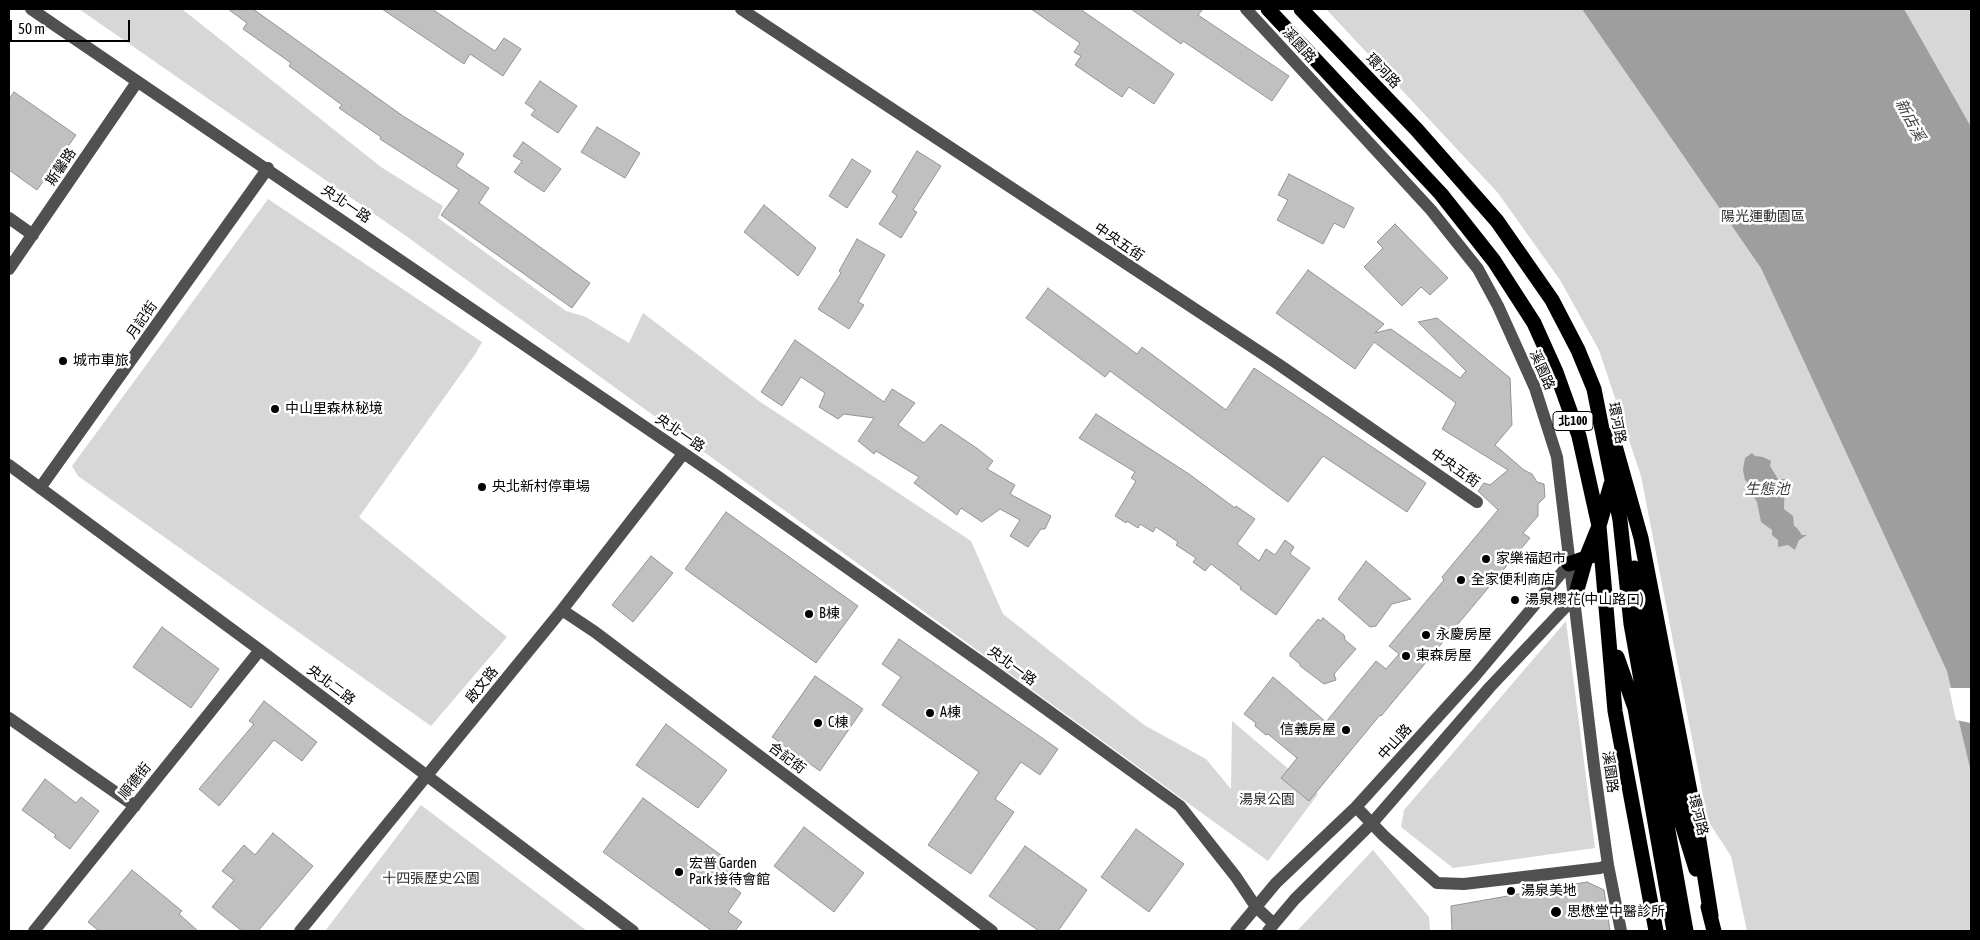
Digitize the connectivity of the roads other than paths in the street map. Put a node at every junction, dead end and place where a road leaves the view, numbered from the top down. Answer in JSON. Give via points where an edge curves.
{"nodes":[{"id":1,"x":32,"y":9,"type":"edge"},
{"id":2,"x":742,"y":9,"type":"edge"},
{"id":3,"x":1246,"y":9,"type":"edge"},
{"id":4,"x":1268,"y":9,"type":"edge"},
{"id":5,"x":1301,"y":9,"type":"edge"},
{"id":6,"x":137,"y":82,"type":"junction"},
{"id":7,"x":268,"y":168,"type":"junction"},
{"id":8,"x":9,"y":218,"type":"edge"},
{"id":9,"x":33,"y":235,"type":"junction"},
{"id":10,"x":9,"y":269,"type":"edge"},
{"id":11,"x":1594,"y":389,"type":"junction"},
{"id":12,"x":683,"y":454,"type":"junction"},
{"id":13,"x":9,"y":465,"type":"edge"},
{"id":14,"x":1612,"y":481,"type":"junction"},
{"id":15,"x":40,"y":488,"type":"junction"},
{"id":16,"x":1478,"y":502,"type":"dead end"},
{"id":17,"x":1599,"y":526,"type":"junction"},
{"id":18,"x":1622,"y":548,"type":"junction"},
{"id":19,"x":1602,"y":554,"type":"junction"},
{"id":20,"x":1586,"y":558,"type":"junction"},
{"id":21,"x":1569,"y":564,"type":"junction"},
{"id":22,"x":1575,"y":597,"type":"junction"},
{"id":23,"x":562,"y":610,"type":"junction"},
{"id":24,"x":1609,"y":637,"type":"junction"},
{"id":25,"x":260,"y":650,"type":"junction"},
{"id":26,"x":9,"y":718,"type":"edge"},
{"id":27,"x":426,"y":777,"type":"junction"},
{"id":28,"x":135,"y":806,"type":"junction"},
{"id":29,"x":1356,"y":807,"type":"junction"},
{"id":30,"x":1373,"y":822,"type":"junction"},
{"id":31,"x":1608,"y":865,"type":"junction"},
{"id":32,"x":1256,"y":907,"type":"junction"},
{"id":33,"x":1711,"y":916,"type":"junction"},
{"id":34,"x":1271,"y":928,"type":"edge"},
{"id":35,"x":34,"y":931,"type":"edge"},
{"id":36,"x":300,"y":931,"type":"edge"},
{"id":37,"x":634,"y":931,"type":"edge"},
{"id":38,"x":992,"y":931,"type":"edge"},
{"id":39,"x":1236,"y":931,"type":"edge"},
{"id":40,"x":1621,"y":931,"type":"edge"},
{"id":41,"x":1656,"y":931,"type":"edge"},
{"id":42,"x":1674,"y":931,"type":"edge"},
{"id":43,"x":1686,"y":931,"type":"edge"},
{"id":44,"x":1714,"y":931,"type":"edge"}],
"edges":[{"from":1,"to":6,"type":"street","name":"央北一路"},
{"from":2,"to":16,"type":"street","name":"中央五街","via":[[1278,364]]},
{"from":3,"to":21,"type":"street","name":"溪園路","via":[[1431,210],[1478,269],[1535,388],[1557,457]]},
{"from":4,"to":17,"type":"highway","number":"北100","via":[[1441,194],[1494,261],[1534,322],[1556,372],[1578,436]]},
{"from":5,"to":11,"type":"highway","name":"環河路","number":"北100","via":[[1417,130],[1496,220],[1552,300]]},
{"from":6,"to":7,"type":"street","name":"央北一路"},
{"from":6,"to":9,"type":"street","name":"斯馨路"},
{"from":7,"to":12,"type":"street","name":"央北一路"},
{"from":7,"to":15,"type":"street","name":"月記街"},
{"from":8,"to":9,"type":"street"},
{"from":9,"to":10,"type":"street","name":"斯馨路"},
{"from":11,"to":14,"type":"highway","name":"環河路","number":"北100"},
{"from":11,"to":33,"type":"highway","via":[[1613,438],[1641,538]]},
{"from":12,"to":23,"type":"street","name":"啟文路"},
{"from":12,"to":32,"type":"street","name":"央北一路","via":[[1180,806]]},
{"from":13,"to":15,"type":"street","name":"央北二路"},
{"from":14,"to":17,"type":"highway"},
{"from":14,"to":18,"type":"highway","name":"環河路","number":"北100"},
{"from":15,"to":25,"type":"street","name":"央北二路"},
{"from":17,"to":19,"type":"highway","number":"北100"},
{"from":17,"to":20,"type":"highway"},
{"from":18,"to":19,"type":"highway"},
{"from":18,"to":33,"type":"highway","name":"環河路","number":"北100","via":[[1631,552],[1682,824]]},
{"from":18,"to":43,"type":"highway","via":[[1631,624]]},
{"from":19,"to":20,"type":"highway"},
{"from":19,"to":24,"type":"highway","number":"北100"},
{"from":20,"to":21,"type":"highway"},
{"from":20,"to":22,"type":"highway"},
{"from":21,"to":22,"type":"street","name":"溪園路"},
{"from":21,"to":29,"type":"street","name":"中山路","via":[[1476,676]]},
{"from":22,"to":30,"type":"street","via":[[1490,687]]},
{"from":22,"to":31,"type":"street","name":"溪園路"},
{"from":23,"to":27,"type":"street","name":"啟文路"},
{"from":23,"to":38,"type":"street","name":"合記街"},
{"from":24,"to":41,"type":"highway","number":"北100","via":[[1615,711]]},
{"from":24,"to":42,"type":"highway","via":[[1635,708]]},
{"from":25,"to":27,"type":"street","name":"央北二路"},
{"from":25,"to":28,"type":"street","name":"順德街"},
{"from":26,"to":28,"type":"street"},
{"from":27,"to":36,"type":"street","name":"啟文路"},
{"from":27,"to":37,"type":"street","name":"央北二路"},
{"from":28,"to":35,"type":"street","name":"順德街"},
{"from":29,"to":30,"type":"street"},
{"from":29,"to":32,"type":"street","name":"中山路","via":[[1276,883]]},
{"from":30,"to":31,"type":"street","via":[[1384,836],[1437,883],[1464,884]]},
{"from":30,"to":34,"type":"street","via":[[1295,899]]},
{"from":31,"to":40,"type":"street","name":"溪園路"},
{"from":32,"to":34,"type":"street","name":"央北一路"},
{"from":32,"to":39,"type":"street","name":"中山路"},
{"from":33,"to":44,"type":"highway","name":"環河路","number":"北100"}]}
